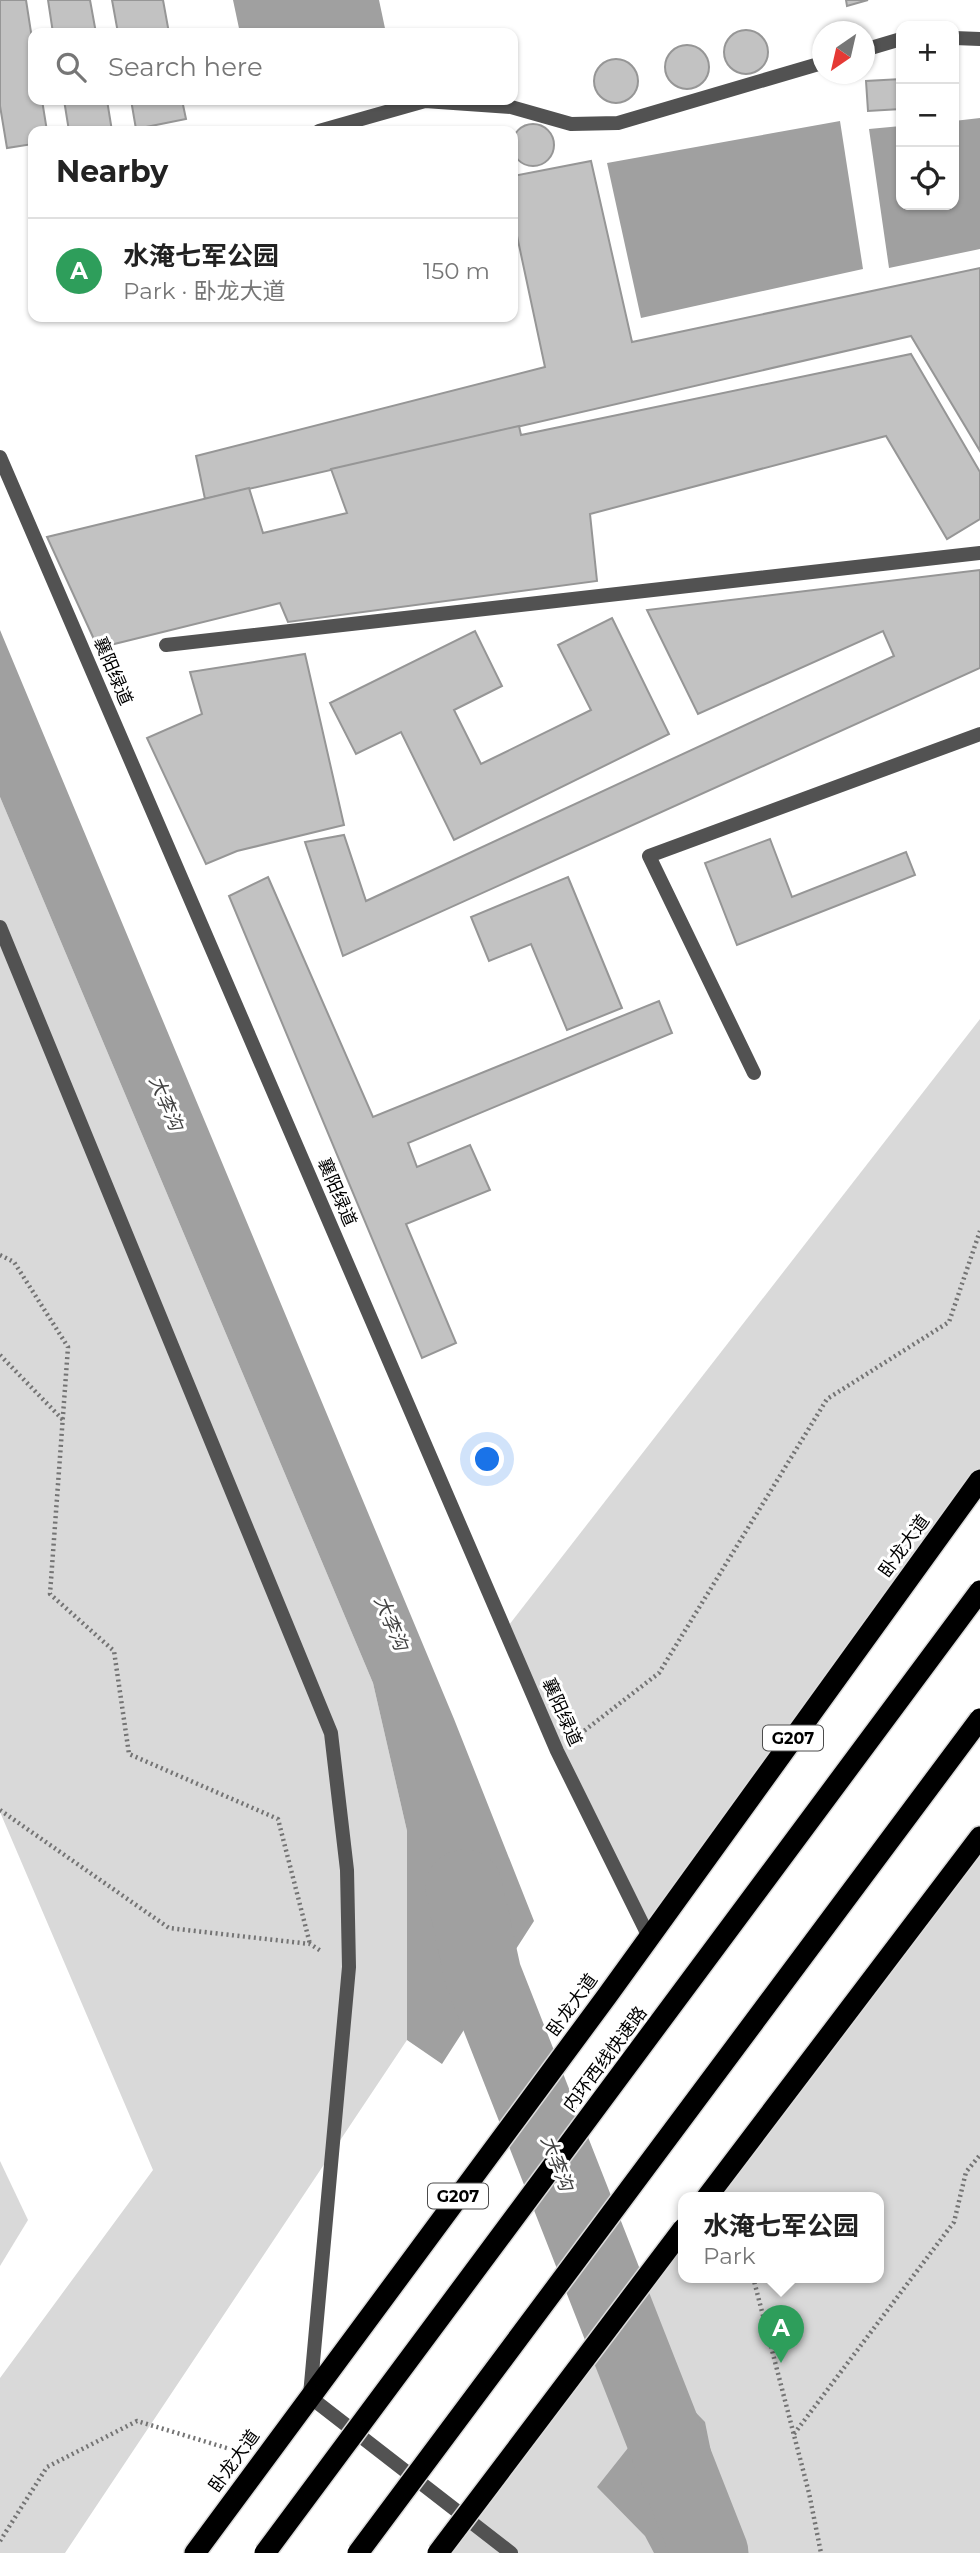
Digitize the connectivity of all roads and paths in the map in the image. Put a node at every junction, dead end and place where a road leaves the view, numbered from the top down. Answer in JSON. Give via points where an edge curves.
{"nodes":[{"id":1,"x":959,"y":38,"type":"edge"},
{"id":2,"x":980,"y":39,"type":"edge"},
{"id":3,"x":896,"y":40,"type":"edge"},
{"id":4,"x":875,"y":47,"type":"edge"},
{"id":5,"x":812,"y":66,"type":"edge"},
{"id":6,"x":411,"y":105,"type":"edge"},
{"id":7,"x":482,"y":105,"type":"edge"},
{"id":8,"x":337,"y":126,"type":"edge"},
{"id":9,"x":0,"y":457,"type":"edge"},
{"id":10,"x":980,"y":553,"type":"edge"},
{"id":11,"x":166,"y":645,"type":"dead end"},
{"id":12,"x":980,"y":734,"type":"edge"},
{"id":13,"x":0,"y":927,"type":"edge"},
{"id":14,"x":754,"y":1073,"type":"dead end"},
{"id":15,"x":980,"y":1231,"type":"edge"},
{"id":16,"x":0,"y":1255,"type":"edge"},
{"id":17,"x":0,"y":1355,"type":"edge"},
{"id":18,"x":63,"y":1420,"type":"junction"},
{"id":19,"x":980,"y":1480,"type":"edge"},
{"id":20,"x":980,"y":1591,"type":"edge"},
{"id":21,"x":980,"y":1719,"type":"edge"},
{"id":22,"x":558,"y":1751,"type":"junction"},
{"id":23,"x":0,"y":1810,"type":"edge"},
{"id":24,"x":980,"y":1837,"type":"edge"},
{"id":25,"x":649,"y":1937,"type":"junction"},
{"id":26,"x":310,"y":1944,"type":"junction"},
{"id":27,"x":349,"y":1967,"type":"junction"},
{"id":28,"x":980,"y":2155,"type":"edge"},
{"id":29,"x":711,"y":2192,"type":"edge"},
{"id":30,"x":678,"y":2236,"type":"edge"},
{"id":31,"x":755,"y":2283,"type":"edge"},
{"id":32,"x":310,"y":2397,"type":"junction"},
{"id":33,"x":794,"y":2434,"type":"junction"},
{"id":34,"x":264,"y":2460,"type":"junction"},
{"id":35,"x":0,"y":2541,"type":"edge"},
{"id":36,"x":195,"y":2553,"type":"edge"},
{"id":37,"x":265,"y":2553,"type":"edge"},
{"id":38,"x":358,"y":2553,"type":"edge"},
{"id":39,"x":438,"y":2553,"type":"edge"},
{"id":40,"x":511,"y":2553,"type":"edge"},
{"id":41,"x":821,"y":2553,"type":"edge"}],
"edges":[{"from":1,"to":2,"type":"street"},
{"from":3,"to":4,"type":"street"},
{"from":5,"to":7,"type":"street","via":[[618,123],[571,124],[511,107]]},
{"from":6,"to":8,"type":"street"},
{"from":9,"to":22,"type":"street","name":"襄阳绿道"},
{"from":10,"to":11,"type":"street"},
{"from":12,"to":14,"type":"street","via":[[649,856]]},
{"from":13,"to":27,"type":"street","via":[[331,1734],[347,1870]]},
{"from":15,"to":22,"type":"path","via":[[949,1322],[827,1399],[659,1673]]},
{"from":16,"to":18,"type":"path","via":[[14,1262],[68,1347]]},
{"from":17,"to":18,"type":"path"},
{"from":18,"to":26,"type":"path","via":[[50,1594],[114,1651],[129,1755],[278,1819]]},
{"from":19,"to":25,"type":"highway","name":"卧龙大道","number":"G207"},
{"from":20,"to":37,"type":"highway","name":"内环西线快速路","bridge":true},
{"from":21,"to":38,"type":"highway","bridge":true},
{"from":22,"to":25,"type":"street","name":"襄阳绿道"},
{"from":23,"to":26,"type":"path","via":[[169,1928]]},
{"from":24,"to":29,"type":"highway"},
{"from":25,"to":32,"type":"highway","name":"卧龙大道","number":"G207"},
{"from":26,"to":27,"type":"path"},
{"from":27,"to":32,"type":"street"},
{"from":28,"to":33,"type":"path","via":[[966,2172],[954,2222]]},
{"from":30,"to":39,"type":"highway","bridge":true},
{"from":31,"to":33,"type":"path"},
{"from":32,"to":34,"type":"highway","name":"卧龙大道","number":"G207"},
{"from":32,"to":40,"type":"street"},
{"from":33,"to":41,"type":"path"},
{"from":34,"to":35,"type":"path","via":[[137,2421],[47,2467]]},
{"from":34,"to":36,"type":"highway","name":"卧龙大道","number":"G207"}]}
